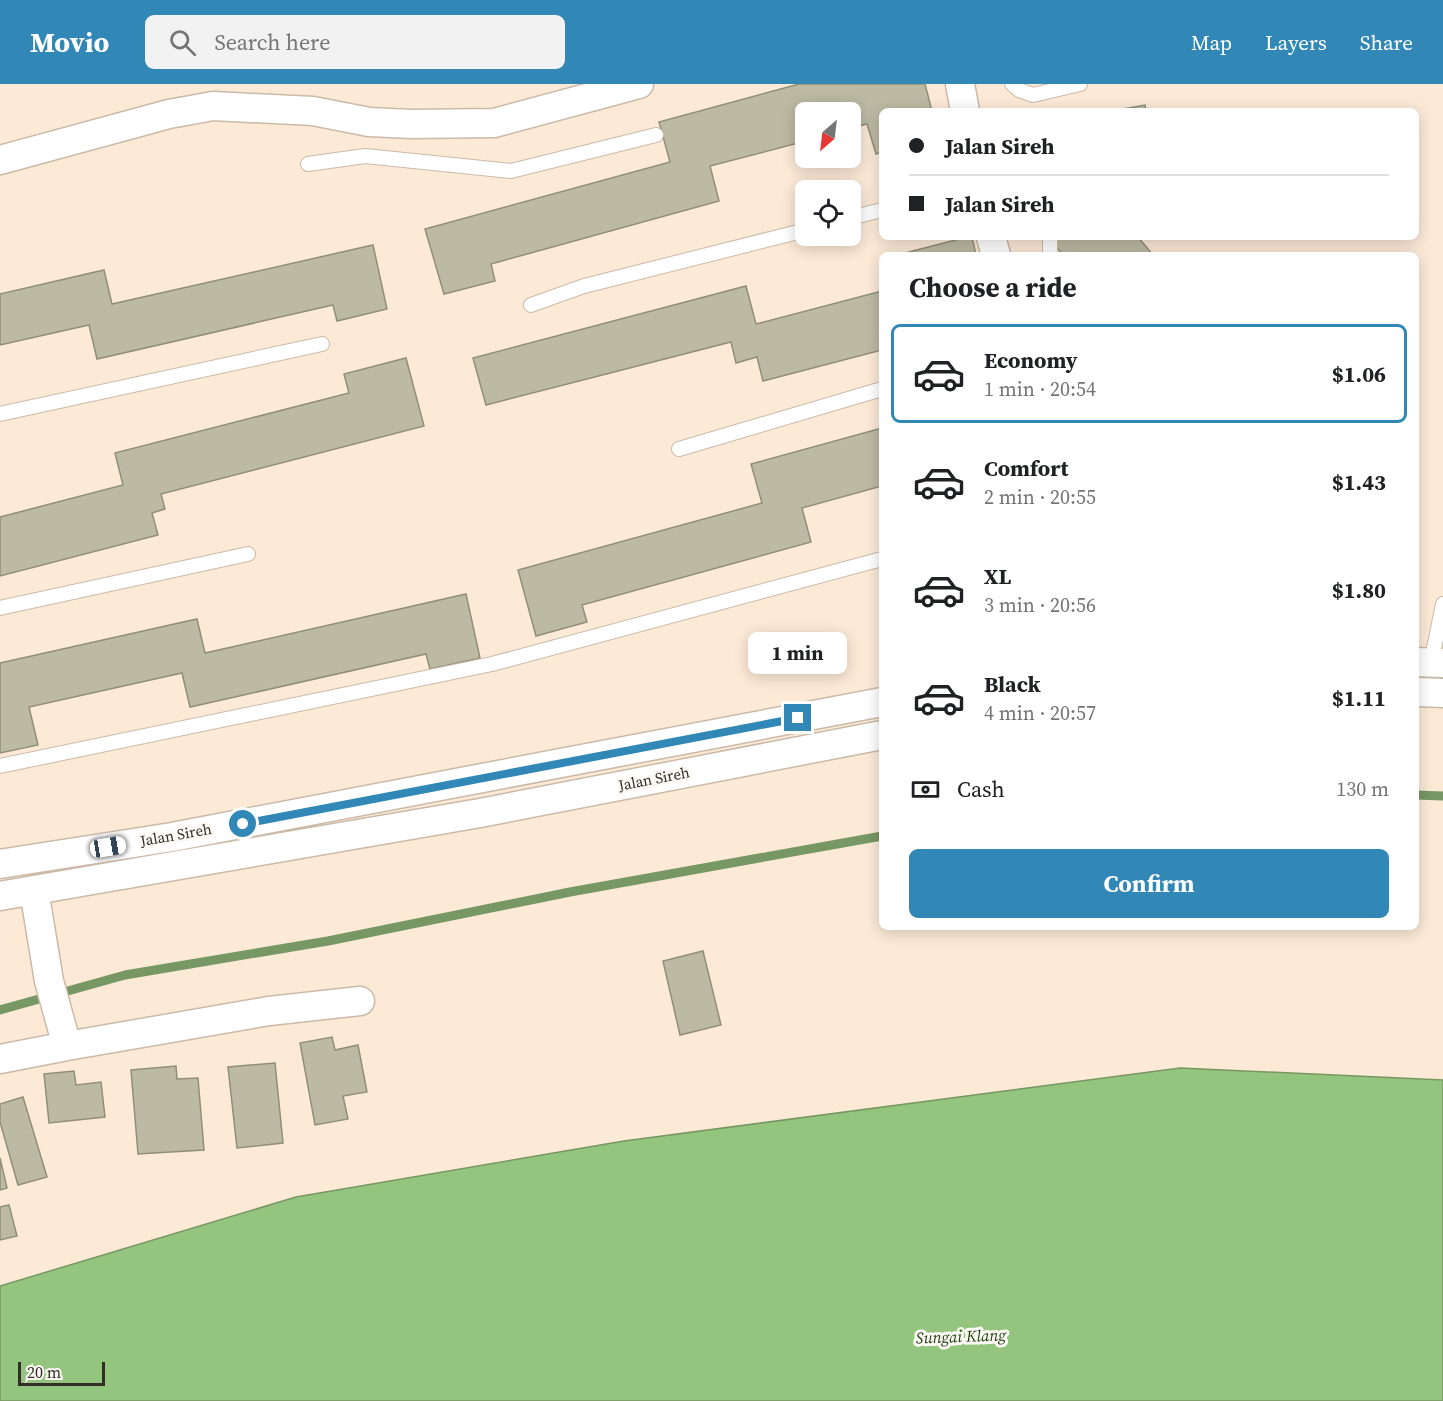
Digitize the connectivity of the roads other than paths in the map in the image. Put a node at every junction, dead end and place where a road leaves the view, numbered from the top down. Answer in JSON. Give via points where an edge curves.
{"nodes":[{"id":1,"x":639,"y":84,"type":"edge"},
{"id":2,"x":960,"y":84,"type":"edge"},
{"id":3,"x":1012,"y":84,"type":"edge"},
{"id":4,"x":1080,"y":84,"type":"edge"},
{"id":5,"x":964,"y":108,"type":"edge"},
{"id":6,"x":656,"y":135,"type":"dead end"},
{"id":7,"x":0,"y":160,"type":"edge"},
{"id":8,"x":308,"y":164,"type":"dead end"},
{"id":9,"x":879,"y":211,"type":"edge"},
{"id":10,"x":861,"y":216,"type":"edge"},
{"id":11,"x":795,"y":233,"type":"edge"},
{"id":12,"x":531,"y":305,"type":"dead end"},
{"id":13,"x":322,"y":344,"type":"dead end"},
{"id":14,"x":879,"y":390,"type":"edge"},
{"id":15,"x":0,"y":414,"type":"edge"},
{"id":16,"x":679,"y":449,"type":"dead end"},
{"id":17,"x":248,"y":554,"type":"dead end"},
{"id":18,"x":879,"y":560,"type":"edge"},
{"id":19,"x":1443,"y":604,"type":"edge"},
{"id":20,"x":0,"y":608,"type":"edge"},
{"id":21,"x":1430,"y":663,"type":"edge"},
{"id":22,"x":1419,"y":692,"type":"edge"},
{"id":23,"x":1443,"y":693,"type":"edge"},
{"id":24,"x":879,"y":703,"type":"edge"},
{"id":25,"x":879,"y":736,"type":"edge"},
{"id":26,"x":0,"y":766,"type":"edge"},
{"id":27,"x":0,"y":864,"type":"edge"},
{"id":28,"x":34,"y":890,"type":"junction"},
{"id":29,"x":0,"y":896,"type":"edge"},
{"id":30,"x":360,"y":1001,"type":"dead end"},
{"id":31,"x":67,"y":1046,"type":"junction"},
{"id":32,"x":0,"y":1059,"type":"edge"}],
"edges":[{"from":1,"to":7,"type":"street","via":[[494,123],[369,122],[313,111],[213,106],[169,114]]},
{"from":2,"to":5,"type":"street"},
{"from":3,"to":4,"type":"lane","via":[[1033,95]]},
{"from":6,"to":8,"type":"lane","via":[[512,171],[365,156]]},
{"from":9,"to":10,"type":"lane"},
{"from":11,"to":12,"type":"lane","via":[[584,286]]},
{"from":13,"to":15,"type":"lane"},
{"from":14,"to":16,"type":"lane"},
{"from":17,"to":20,"type":"lane"},
{"from":18,"to":26,"type":"lane","via":[[492,664]]},
{"from":19,"to":21,"type":"lane"},
{"from":22,"to":23,"type":"street"},
{"from":24,"to":27,"type":"street","name":"Jalan Sireh","via":[[172,837]]},
{"from":25,"to":28,"type":"street","name":"Jalan Sireh","via":[[491,811]]},
{"from":28,"to":29,"type":"street","name":"Jalan Sireh"},
{"from":28,"to":31,"type":"street","via":[[49,981]]},
{"from":30,"to":31,"type":"street","via":[[269,1011]]},
{"from":31,"to":32,"type":"street"}]}
